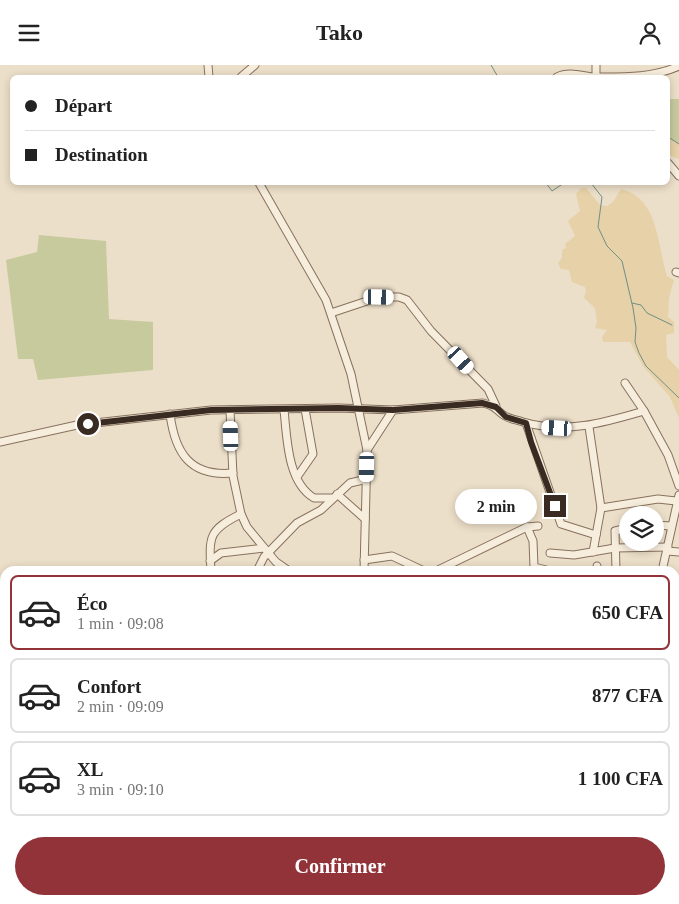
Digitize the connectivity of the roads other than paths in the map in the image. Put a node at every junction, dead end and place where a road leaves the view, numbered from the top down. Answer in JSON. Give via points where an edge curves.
{"nodes":[{"id":1,"x":255,"y":65,"type":"edge"},
{"id":2,"x":679,"y":66,"type":"edge"},
{"id":3,"x":243,"y":75,"type":"edge"},
{"id":4,"x":652,"y":75,"type":"edge"},
{"id":5,"x":670,"y":165,"type":"edge"},
{"id":6,"x":679,"y":176,"type":"edge"},
{"id":7,"x":260,"y":185,"type":"edge"},
{"id":8,"x":331,"y":313,"type":"junction"},
{"id":9,"x":625,"y":383,"type":"dead end"},
{"id":10,"x":496,"y":407,"type":"junction"},
{"id":11,"x":359,"y":408,"type":"junction"},
{"id":12,"x":305,"y":409,"type":"junction"},
{"id":13,"x":230,"y":410,"type":"junction"},
{"id":14,"x":284,"y":410,"type":"junction"},
{"id":15,"x":393,"y":410,"type":"junction"},
{"id":16,"x":644,"y":411,"type":"junction"},
{"id":17,"x":170,"y":414,"type":"junction"},
{"id":18,"x":526,"y":423,"type":"junction"},
{"id":19,"x":589,"y":427,"type":"junction"},
{"id":20,"x":0,"y":442,"type":"edge"},
{"id":21,"x":366,"y":451,"type":"junction"},
{"id":22,"x":233,"y":473,"type":"junction"},
{"id":23,"x":297,"y":477,"type":"junction"},
{"id":24,"x":367,"y":479,"type":"junction"},
{"id":25,"x":679,"y":486,"type":"edge"},
{"id":26,"x":335,"y":496,"type":"junction"},
{"id":27,"x":678,"y":498,"type":"edge"},
{"id":28,"x":601,"y":508,"type":"junction"},
{"id":29,"x":241,"y":514,"type":"junction"},
{"id":30,"x":365,"y":519,"type":"junction"},
{"id":31,"x":538,"y":526,"type":"dead end"},
{"id":32,"x":664,"y":526,"type":"edge"},
{"id":33,"x":672,"y":526,"type":"junction"},
{"id":34,"x":527,"y":527,"type":"junction"},
{"id":35,"x":619,"y":530,"type":"edge"},
{"id":36,"x":596,"y":535,"type":"junction"},
{"id":37,"x":616,"y":548,"type":"junction"},
{"id":38,"x":668,"y":549,"type":"junction"},
{"id":39,"x":267,"y":551,"type":"junction"},
{"id":40,"x":593,"y":552,"type":"junction"},
{"id":41,"x":550,"y":553,"type":"dead end"},
{"id":42,"x":679,"y":553,"type":"edge"},
{"id":43,"x":210,"y":561,"type":"junction"},
{"id":44,"x":364,"y":561,"type":"junction"},
{"id":45,"x":210,"y":566,"type":"edge"},
{"id":46,"x":260,"y":566,"type":"edge"},
{"id":47,"x":279,"y":566,"type":"edge"},
{"id":48,"x":364,"y":566,"type":"edge"},
{"id":49,"x":413,"y":566,"type":"edge"},
{"id":50,"x":446,"y":566,"type":"edge"},
{"id":51,"x":534,"y":566,"type":"edge"},
{"id":52,"x":616,"y":566,"type":"edge"},
{"id":53,"x":663,"y":566,"type":"edge"}],
"edges":[{"from":1,"to":3,"type":"street"},
{"from":2,"to":4,"type":"street"},
{"from":5,"to":6,"type":"street"},
{"from":7,"to":8,"type":"street"},
{"from":8,"to":10,"type":"street","via":[[379,297],[407,300],[431,331],[488,389]]},
{"from":8,"to":11,"type":"street"},
{"from":9,"to":16,"type":"street"},
{"from":10,"to":15,"type":"street","via":[[474,403]]},
{"from":10,"to":18,"type":"street","via":[[506,417]]},
{"from":11,"to":12,"type":"street"},
{"from":11,"to":15,"type":"street"},
{"from":11,"to":21,"type":"street"},
{"from":12,"to":14,"type":"street"},
{"from":12,"to":23,"type":"street","via":[[313,454]]},
{"from":13,"to":14,"type":"street"},
{"from":13,"to":17,"type":"street"},
{"from":13,"to":22,"type":"street"},
{"from":14,"to":23,"type":"street","via":[[290,455]]},
{"from":15,"to":21,"type":"street"},
{"from":16,"to":19,"type":"street"},
{"from":16,"to":25,"type":"street","via":[[668,455]]},
{"from":17,"to":20,"type":"street","via":[[77,425]]},
{"from":17,"to":22,"type":"street","via":[[177,445],[185,459],[210,471]]},
{"from":18,"to":19,"type":"street","via":[[544,427]]},
{"from":18,"to":36,"type":"street","via":[[561,524]]},
{"from":19,"to":28,"type":"street"},
{"from":21,"to":24,"type":"street"},
{"from":22,"to":29,"type":"street"},
{"from":23,"to":26,"type":"street","via":[[317,499]]},
{"from":24,"to":26,"type":"street","via":[[354,481]]},
{"from":24,"to":30,"type":"street"},
{"from":26,"to":30,"type":"street"},
{"from":26,"to":39,"type":"street","via":[[317,513],[297,523]]},
{"from":27,"to":28,"type":"street"},
{"from":27,"to":33,"type":"street"},
{"from":28,"to":36,"type":"street"},
{"from":29,"to":39,"type":"street"},
{"from":29,"to":43,"type":"street","via":[[216,529],[209,542]]},
{"from":30,"to":44,"type":"street"},
{"from":31,"to":34,"type":"street"},
{"from":32,"to":33,"type":"street"},
{"from":33,"to":38,"type":"street"},
{"from":34,"to":50,"type":"street"},
{"from":34,"to":51,"type":"street","via":[[533,541]]},
{"from":35,"to":37,"type":"street","via":[[616,530]]},
{"from":36,"to":40,"type":"street"},
{"from":37,"to":38,"type":"street"},
{"from":37,"to":40,"type":"street"},
{"from":37,"to":52,"type":"street"},
{"from":38,"to":42,"type":"street"},
{"from":38,"to":53,"type":"street"},
{"from":39,"to":43,"type":"street","via":[[221,553]]},
{"from":39,"to":46,"type":"street"},
{"from":39,"to":47,"type":"street"},
{"from":40,"to":41,"type":"street","via":[[574,555]]},
{"from":43,"to":45,"type":"street"},
{"from":44,"to":48,"type":"street"},
{"from":44,"to":49,"type":"street","via":[[392,556]]}]}
